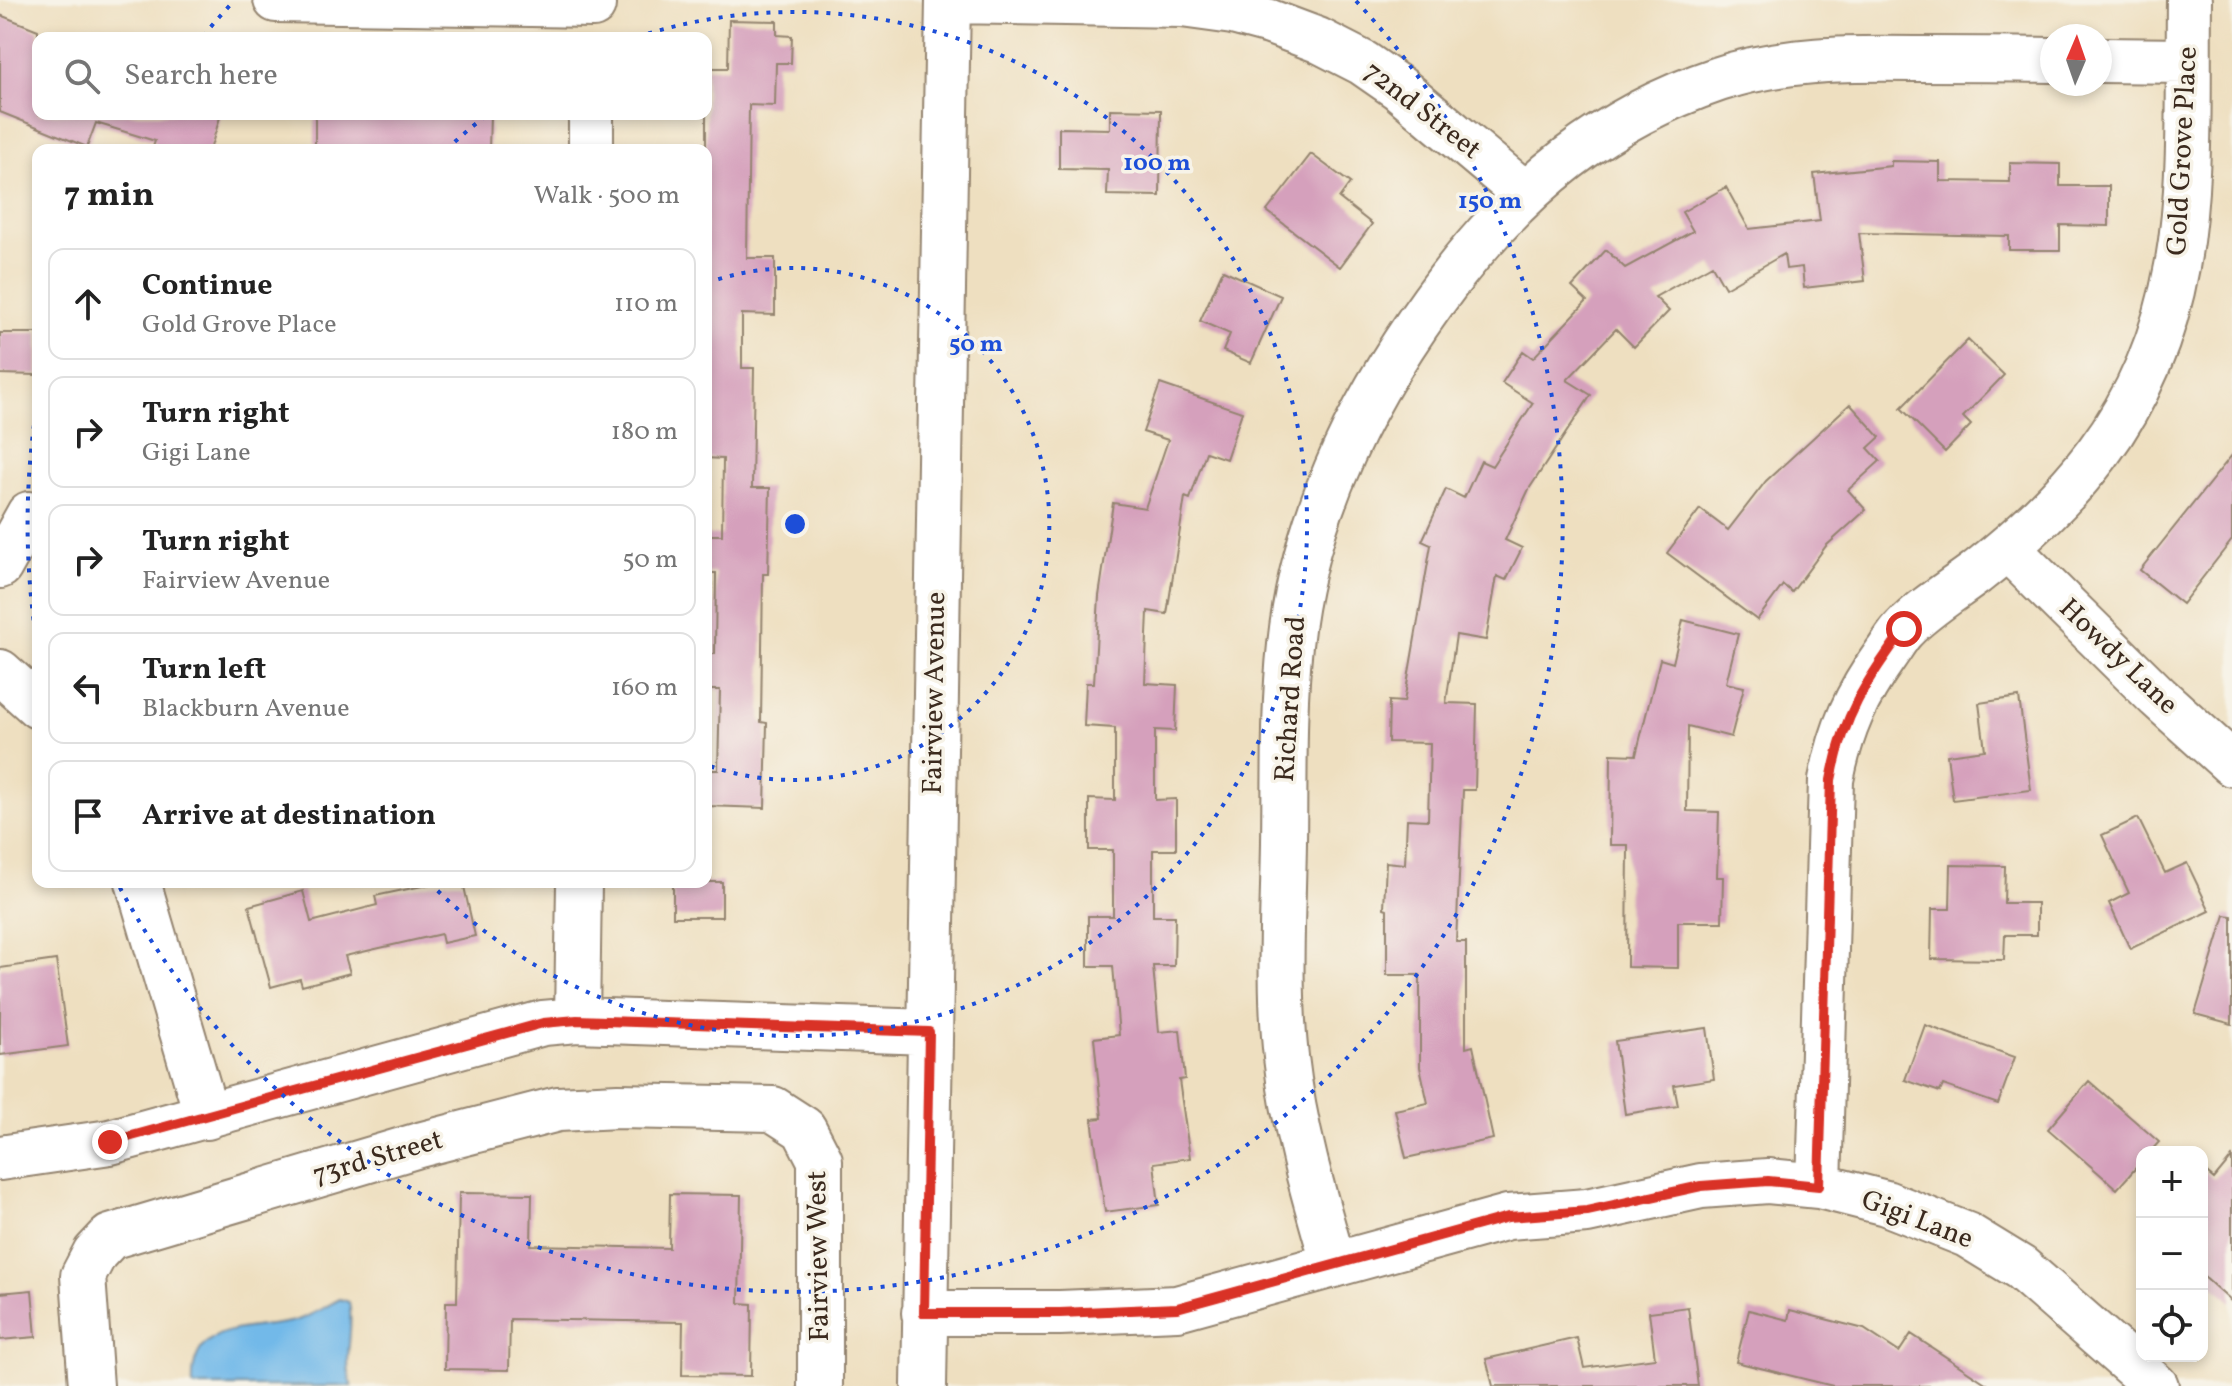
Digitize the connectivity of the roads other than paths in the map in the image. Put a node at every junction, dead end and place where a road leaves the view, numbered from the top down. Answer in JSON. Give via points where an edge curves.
{"nodes":[{"id":1,"x":276,"y":0,"type":"edge"},
{"id":2,"x":948,"y":0,"type":"edge"},
{"id":3,"x":2189,"y":0,"type":"edge"},
{"id":4,"x":593,"y":14,"type":"edge"},
{"id":5,"x":2040,"y":60,"type":"edge"},
{"id":6,"x":2112,"y":60,"type":"edge"},
{"id":7,"x":2188,"y":61,"type":"junction"},
{"id":8,"x":591,"y":120,"type":"edge"},
{"id":9,"x":591,"y":144,"type":"edge"},
{"id":10,"x":1524,"y":193,"type":"junction"},
{"id":11,"x":29,"y":514,"type":"dead end"},
{"id":12,"x":2007,"y":548,"type":"junction"},
{"id":13,"x":0,"y":566,"type":"edge"},
{"id":14,"x":0,"y":672,"type":"edge"},
{"id":15,"x":32,"y":701,"type":"edge"},
{"id":16,"x":2232,"y":764,"type":"edge"},
{"id":17,"x":140,"y":888,"type":"edge"},
{"id":18,"x":579,"y":888,"type":"edge"},
{"id":19,"x":577,"y":1020,"type":"junction"},
{"id":20,"x":929,"y":1032,"type":"junction"},
{"id":21,"x":207,"y":1117,"type":"junction"},
{"id":22,"x":804,"y":1129,"type":"joint"},
{"id":23,"x":0,"y":1158,"type":"edge"},
{"id":24,"x":1819,"y":1186,"type":"junction"},
{"id":25,"x":1334,"y":1265,"type":"junction"},
{"id":26,"x":924,"y":1313,"type":"junction"},
{"id":27,"x":91,"y":1386,"type":"edge"},
{"id":28,"x":820,"y":1386,"type":"edge"},
{"id":29,"x":924,"y":1386,"type":"edge"},
{"id":30,"x":2156,"y":1386,"type":"edge"}],
"edges":[{"from":1,"to":4,"type":"street"},
{"from":2,"to":10,"type":"street","name":"72nd Street","via":[[1182,5],[1270,22],[1363,63]]},
{"from":2,"to":20,"type":"street","name":"Fairview Avenue"},
{"from":3,"to":7,"type":"street","name":"Gold Grove Place"},
{"from":5,"to":10,"type":"street","via":[[1848,58],[1753,70],[1675,95],[1625,119]]},
{"from":6,"to":7,"type":"street"},
{"from":7,"to":12,"type":"street","name":"Gold Grove Place","via":[[2183,235],[2164,324],[2145,373],[2099,452]]},
{"from":8,"to":9,"type":"street"},
{"from":10,"to":25,"type":"street","name":"Richard Road","via":[[1426,310],[1366,404],[1322,504],[1297,598],[1286,694],[1285,1052],[1299,1141]]},
{"from":11,"to":13,"type":"street"},
{"from":12,"to":16,"type":"street","name":"Howdy Lane"},
{"from":12,"to":24,"type":"street","name":"Gold Grove Place","via":[[1904,629],[1865,683],[1837,750],[1831,780]]},
{"from":14,"to":15,"type":"street"},
{"from":17,"to":21,"type":"street"},
{"from":18,"to":19,"type":"street"},
{"from":19,"to":20,"type":"street"},
{"from":19,"to":21,"type":"street","via":[[500,1034]]},
{"from":20,"to":26,"type":"street","name":"Fairview Avenue"},
{"from":21,"to":23,"type":"street","via":[[110,1142]]},
{"from":22,"to":27,"type":"street","name":"73rd Street","via":[[773,1109],[558,1109],[110,1237],[83,1276]]},
{"from":22,"to":28,"type":"street","name":"Fairview West","via":[[820,1160]]},
{"from":24,"to":25,"type":"street","name":"Gigi Lane","via":[[1768,1181],[1701,1186],[1587,1211],[1508,1217]]},
{"from":24,"to":30,"type":"street","name":"Gigi Lane","via":[[1886,1203],[1967,1235],[2021,1268]]},
{"from":25,"to":26,"type":"street","name":"Gigi Lane","via":[[1177,1308]]},
{"from":26,"to":29,"type":"street","name":"Fairview Avenue"}]}
